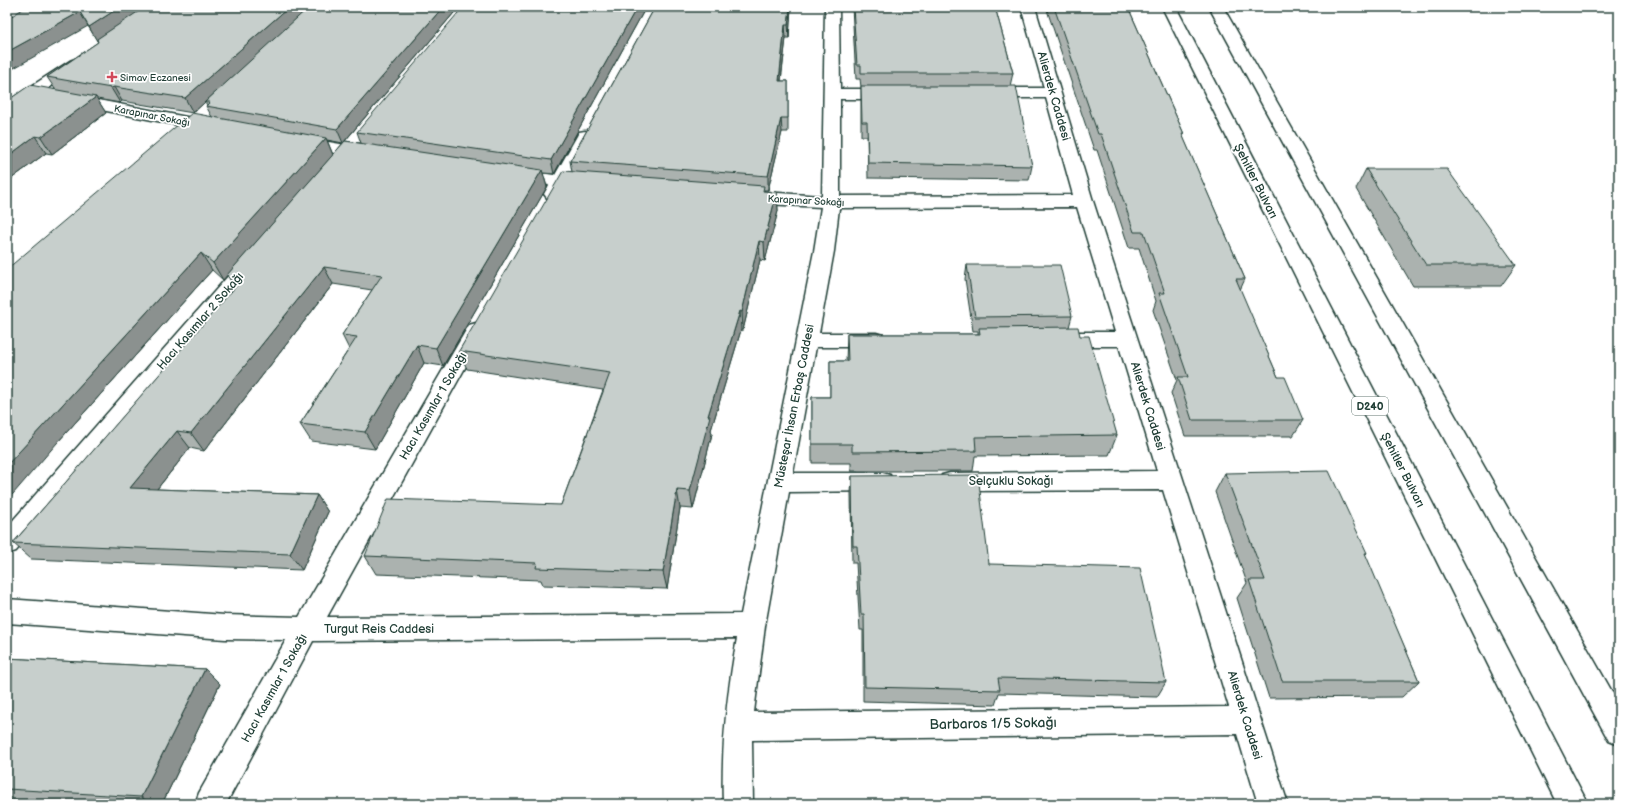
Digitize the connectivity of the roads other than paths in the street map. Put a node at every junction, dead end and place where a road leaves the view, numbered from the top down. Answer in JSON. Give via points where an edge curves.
{"nodes":[{"id":1,"x":832,"y":7,"type":"edge"},
{"id":2,"x":1028,"y":7,"type":"edge"},
{"id":3,"x":1169,"y":7,"type":"edge"},
{"id":4,"x":1216,"y":7,"type":"edge"},
{"id":5,"x":90,"y":54,"type":"edge"},
{"id":6,"x":31,"y":93,"type":"junction"},
{"id":7,"x":974,"y":93,"type":"edge"},
{"id":8,"x":1053,"y":93,"type":"junction"},
{"id":9,"x":832,"y":94,"type":"junction"},
{"id":10,"x":903,"y":94,"type":"edge"},
{"id":11,"x":210,"y":107,"type":"edge"},
{"id":12,"x":7,"y":109,"type":"edge"},
{"id":13,"x":594,"y":119,"type":"edge"},
{"id":14,"x":193,"y":123,"type":"junction"},
{"id":15,"x":232,"y":130,"type":"edge"},
{"id":16,"x":363,"y":133,"type":"edge"},
{"id":17,"x":175,"y":139,"type":"edge"},
{"id":18,"x":286,"y":140,"type":"edge"},
{"id":19,"x":348,"y":151,"type":"junction"},
{"id":20,"x":387,"y":156,"type":"edge"},
{"id":21,"x":332,"y":168,"type":"edge"},
{"id":22,"x":497,"y":173,"type":"edge"},
{"id":23,"x":560,"y":182,"type":"junction"},
{"id":24,"x":600,"y":185,"type":"edge"},
{"id":25,"x":734,"y":196,"type":"edge"},
{"id":26,"x":1084,"y":201,"type":"junction"},
{"id":27,"x":831,"y":202,"type":"junction"},
{"id":28,"x":545,"y":210,"type":"edge"},
{"id":29,"x":265,"y":246,"type":"edge"},
{"id":30,"x":486,"y":313,"type":"edge"},
{"id":31,"x":1041,"y":339,"type":"edge"},
{"id":32,"x":1127,"y":339,"type":"junction"},
{"id":33,"x":806,"y":340,"type":"junction"},
{"id":34,"x":892,"y":340,"type":"edge"},
{"id":35,"x":1171,"y":480,"type":"junction"},
{"id":36,"x":904,"y":482,"type":"edge"},
{"id":37,"x":928,"y":482,"type":"edge"},
{"id":38,"x":779,"y":483,"type":"junction"},
{"id":39,"x":7,"y":544,"type":"edge"},
{"id":40,"x":7,"y":611,"type":"edge"},
{"id":41,"x":752,"y":626,"type":"junction"},
{"id":42,"x":306,"y":629,"type":"junction"},
{"id":43,"x":1247,"y":720,"type":"junction"},
{"id":44,"x":739,"y":726,"type":"junction"},
{"id":45,"x":1619,"y":731,"type":"edge"},
{"id":46,"x":210,"y":804,"type":"edge"},
{"id":47,"x":738,"y":804,"type":"edge"},
{"id":48,"x":1273,"y":804,"type":"edge"},
{"id":49,"x":1573,"y":804,"type":"edge"}],
"edges":[{"from":1,"to":9,"type":"street","name":"Müsteşar İhsan Erbaş Caddesi"},
{"from":2,"to":8,"type":"street","name":"Alierdek Caddesi"},
{"from":3,"to":49,"type":"street","name":"Şehitler Bulvarı","number":"D240"},
{"from":4,"to":45,"type":"street"},
{"from":5,"to":6,"type":"street"},
{"from":6,"to":12,"type":"street"},
{"from":6,"to":14,"type":"street","name":"Karapınar Sokağı"},
{"from":7,"to":8,"type":"street"},
{"from":8,"to":26,"type":"street","name":"Alierdek Caddesi"},
{"from":9,"to":10,"type":"street"},
{"from":9,"to":27,"type":"street","name":"Müsteşar İhsan Erbaş Caddesi"},
{"from":11,"to":14,"type":"street"},
{"from":13,"to":23,"type":"street"},
{"from":14,"to":15,"type":"street","name":"Karapınar Sokağı"},
{"from":14,"to":17,"type":"street"},
{"from":16,"to":19,"type":"street"},
{"from":18,"to":19,"type":"street"},
{"from":19,"to":20,"type":"street"},
{"from":19,"to":21,"type":"street"},
{"from":22,"to":23,"type":"street"},
{"from":23,"to":24,"type":"street"},
{"from":23,"to":28,"type":"street"},
{"from":25,"to":27,"type":"street","name":"Karapınar Sokağı"},
{"from":26,"to":27,"type":"street","name":"Karapınar Sokağı"},
{"from":26,"to":32,"type":"street","name":"Alierdek Caddesi"},
{"from":27,"to":33,"type":"street","name":"Müsteşar İhsan Erbaş Caddesi"},
{"from":29,"to":39,"type":"street","name":"Hacı Kasımlar 2 Sokağı"},
{"from":30,"to":42,"type":"street","name":"Hacı Kasımlar 1 Sokağı"},
{"from":31,"to":32,"type":"street"},
{"from":32,"to":35,"type":"street","name":"Alierdek Caddesi"},
{"from":33,"to":34,"type":"street"},
{"from":33,"to":38,"type":"street","name":"Müsteşar İhsan Erbaş Caddesi"},
{"from":35,"to":37,"type":"street","name":"Selçuklu Sokağı"},
{"from":35,"to":43,"type":"street","name":"Alierdek Caddesi"},
{"from":36,"to":38,"type":"street"},
{"from":38,"to":41,"type":"street","name":"Müsteşar İhsan Erbaş Caddesi"},
{"from":40,"to":42,"type":"street","name":"Turgut Reis Caddesi","via":[[225,627]]},
{"from":41,"to":42,"type":"street","name":"Turgut Reis Caddesi"},
{"from":41,"to":44,"type":"street","name":"Müsteşar İhsan Erbaş Caddesi"},
{"from":42,"to":46,"type":"street","name":"Hacı Kasımlar 1 Sokağı"},
{"from":43,"to":44,"type":"street","name":"Barbaros 1/5 Sokağı"},
{"from":43,"to":48,"type":"street","name":"Alierdek Caddesi"},
{"from":44,"to":47,"type":"street","name":"Müsteşar İhsan Erbaş Caddesi","via":[[736,772]]}]}
